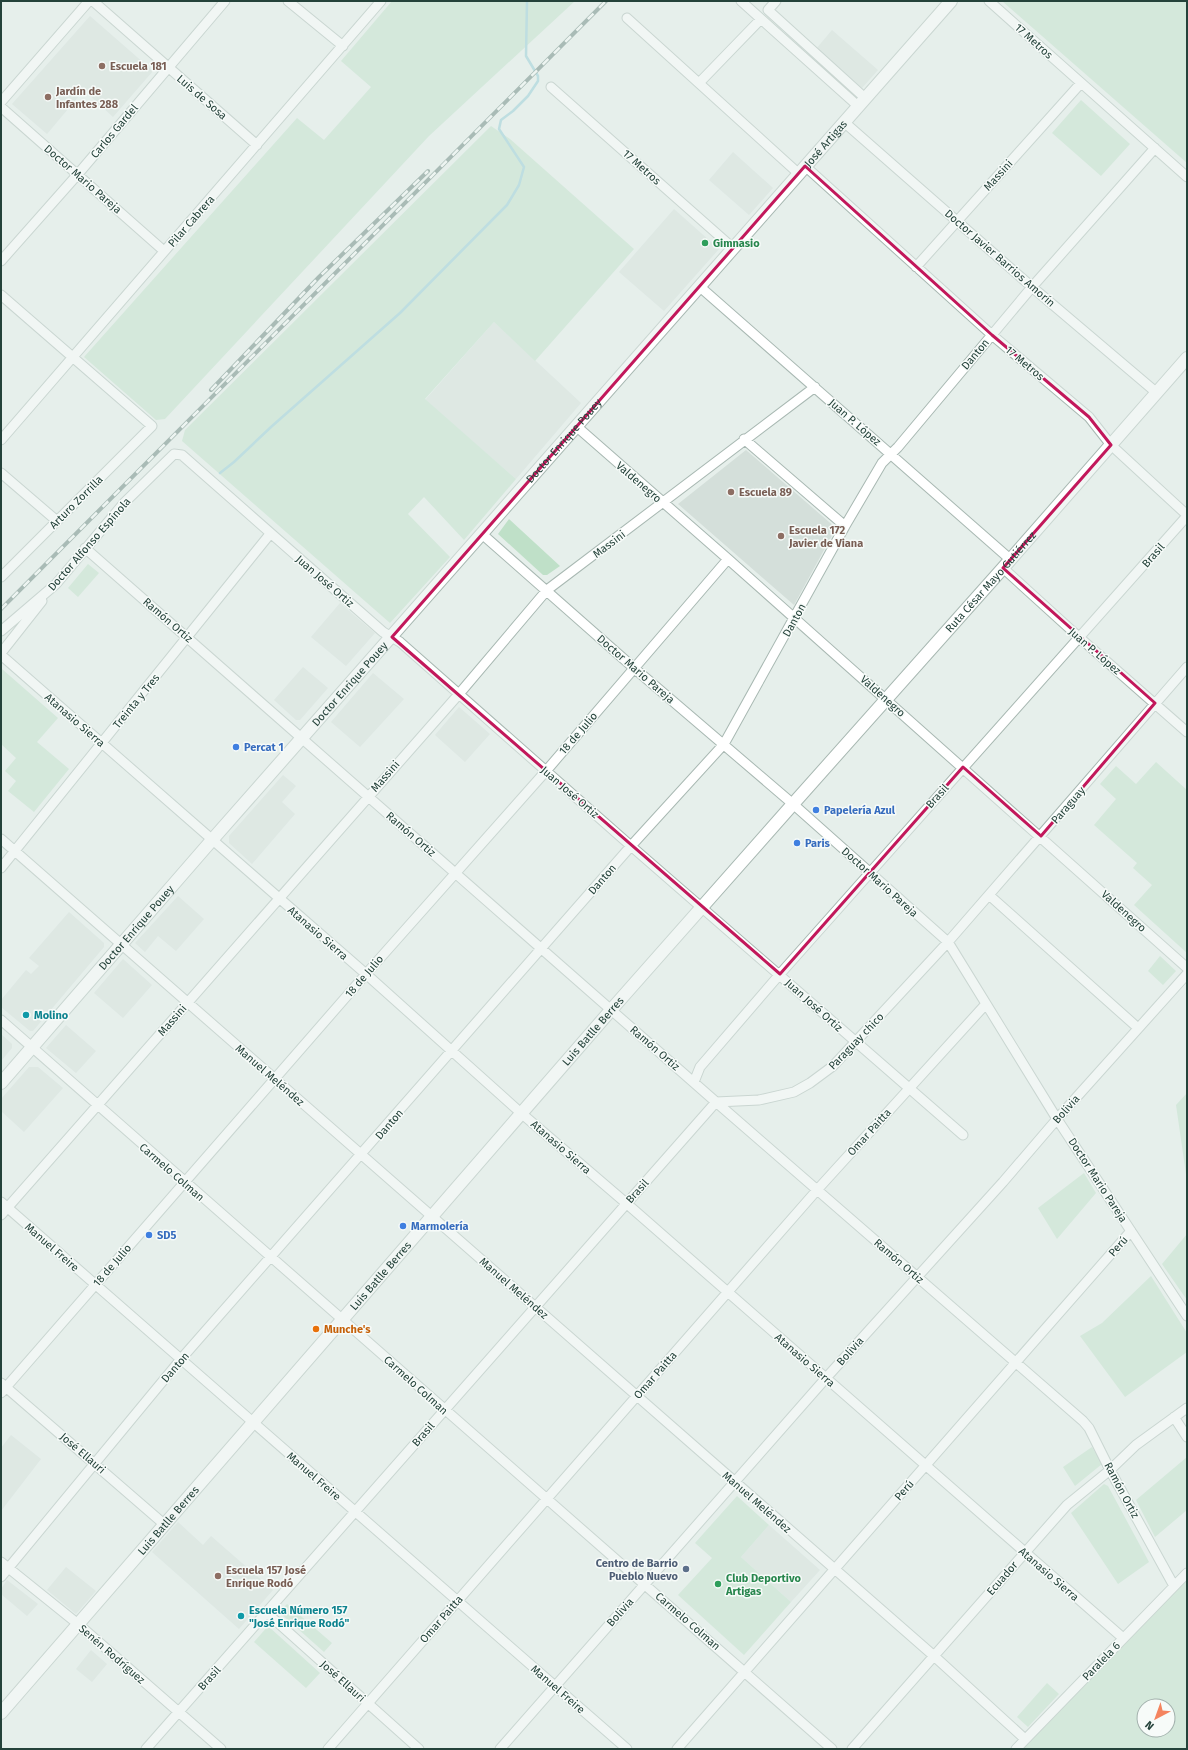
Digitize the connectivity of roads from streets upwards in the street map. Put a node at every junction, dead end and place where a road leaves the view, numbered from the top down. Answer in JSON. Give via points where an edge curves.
{"nodes":[{"id":1,"x":89,"y":1,"type":"edge"},
{"id":2,"x":93,"y":1,"type":"edge"},
{"id":3,"x":225,"y":1,"type":"edge"},
{"id":4,"x":288,"y":1,"type":"edge"},
{"id":5,"x":381,"y":1,"type":"edge"},
{"id":6,"x":741,"y":1,"type":"edge"},
{"id":7,"x":776,"y":1,"type":"edge"},
{"id":8,"x":950,"y":1,"type":"edge"},
{"id":9,"x":989,"y":1,"type":"edge"},
{"id":10,"x":627,"y":18,"type":"dead end"},
{"id":11,"x":761,"y":19,"type":"junction"},
{"id":12,"x":343,"y":46,"type":"junction"},
{"id":13,"x":168,"y":67,"type":"junction"},
{"id":14,"x":1081,"y":83,"type":"junction"},
{"id":15,"x":699,"y":84,"type":"junction"},
{"id":16,"x":551,"y":87,"type":"dead end"},
{"id":17,"x":1,"y":102,"type":"edge"},
{"id":18,"x":862,"y":102,"type":"junction"},
{"id":19,"x":1,"y":107,"type":"edge"},
{"id":20,"x":844,"y":122,"type":"junction"},
{"id":21,"x":257,"y":145,"type":"junction"},
{"id":22,"x":1155,"y":148,"type":"junction"},
{"id":23,"x":802,"y":170,"type":"junction"},
{"id":24,"x":78,"y":174,"type":"junction"},
{"id":25,"x":1187,"y":177,"type":"edge"},
{"id":26,"x":958,"y":221,"type":"junction"},
{"id":27,"x":733,"y":248,"type":"junction"},
{"id":28,"x":164,"y":251,"type":"junction"},
{"id":29,"x":1,"y":261,"type":"edge"},
{"id":30,"x":916,"y":267,"type":"junction"},
{"id":31,"x":699,"y":286,"type":"junction"},
{"id":32,"x":1032,"y":287,"type":"junction"},
{"id":33,"x":1,"y":295,"type":"edge"},
{"id":34,"x":992,"y":335,"type":"junction"},
{"id":35,"x":73,"y":358,"type":"junction"},
{"id":36,"x":1187,"y":358,"type":"edge"},
{"id":37,"x":815,"y":387,"type":"junction"},
{"id":38,"x":1157,"y":393,"type":"junction"},
{"id":39,"x":576,"y":426,"type":"junction"},
{"id":40,"x":744,"y":439,"type":"junction"},
{"id":41,"x":1,"y":440,"type":"edge"},
{"id":42,"x":1111,"y":445,"type":"junction"},
{"id":43,"x":174,"y":454,"type":"joint"},
{"id":44,"x":892,"y":454,"type":"junction"},
{"id":45,"x":1,"y":473,"type":"edge"},
{"id":46,"x":663,"y":503,"type":"junction"},
{"id":47,"x":1187,"y":515,"type":"edge"},
{"id":48,"x":57,"y":522,"type":"junction"},
{"id":49,"x":845,"y":526,"type":"junction"},
{"id":50,"x":270,"y":534,"type":"junction"},
{"id":51,"x":482,"y":534,"type":"junction"},
{"id":52,"x":85,"y":548,"type":"junction"},
{"id":53,"x":728,"y":559,"type":"junction"},
{"id":54,"x":1007,"y":564,"type":"junction"},
{"id":55,"x":1,"y":577,"type":"edge"},
{"id":56,"x":56,"y":584,"type":"junction"},
{"id":57,"x":547,"y":590,"type":"junction"},
{"id":58,"x":795,"y":618,"type":"junction"},
{"id":59,"x":1,"y":631,"type":"edge"},
{"id":60,"x":187,"y":637,"type":"junction"},
{"id":61,"x":392,"y":637,"type":"junction"},
{"id":62,"x":1080,"y":638,"type":"junction"},
{"id":63,"x":1,"y":654,"type":"edge"},
{"id":64,"x":1187,"y":667,"type":"edge"},
{"id":65,"x":634,"y":668,"type":"junction"},
{"id":66,"x":459,"y":694,"type":"junction"},
{"id":67,"x":887,"y":700,"type":"junction"},
{"id":68,"x":1155,"y":703,"type":"junction"},
{"id":69,"x":1187,"y":732,"type":"edge"},
{"id":70,"x":302,"y":739,"type":"junction"},
{"id":71,"x":102,"y":743,"type":"junction"},
{"id":72,"x":724,"y":744,"type":"junction"},
{"id":73,"x":963,"y":767,"type":"junction"},
{"id":74,"x":546,"y":771,"type":"junction"},
{"id":75,"x":368,"y":796,"type":"junction"},
{"id":76,"x":793,"y":804,"type":"junction"},
{"id":77,"x":1041,"y":836,"type":"junction"},
{"id":78,"x":1,"y":839,"type":"edge"},
{"id":79,"x":212,"y":840,"type":"junction"},
{"id":80,"x":631,"y":846,"type":"junction"},
{"id":81,"x":15,"y":851,"type":"junction"},
{"id":82,"x":1,"y":868,"type":"edge"},
{"id":83,"x":455,"y":872,"type":"junction"},
{"id":84,"x":870,"y":872,"type":"junction"},
{"id":85,"x":989,"y":894,"type":"junction"},
{"id":86,"x":279,"y":899,"type":"junction"},
{"id":87,"x":702,"y":907,"type":"junction"},
{"id":88,"x":948,"y":942,"type":"junction"},
{"id":89,"x":121,"y":945,"type":"junction"},
{"id":90,"x":542,"y":949,"type":"junction"},
{"id":91,"x":1187,"y":968,"type":"edge"},
{"id":92,"x":366,"y":974,"type":"junction"},
{"id":93,"x":780,"y":974,"type":"junction"},
{"id":94,"x":1187,"y":974,"type":"edge"},
{"id":95,"x":187,"y":1002,"type":"junction"},
{"id":96,"x":985,"y":1004,"type":"junction"},
{"id":97,"x":611,"y":1010,"type":"junction"},
{"id":98,"x":1,"y":1020,"type":"edge"},
{"id":99,"x":1138,"y":1028,"type":"junction"},
{"id":100,"x":857,"y":1042,"type":"junction"},
{"id":101,"x":32,"y":1047,"type":"junction"},
{"id":102,"x":451,"y":1051,"type":"junction"},
{"id":103,"x":274,"y":1080,"type":"junction"},
{"id":104,"x":694,"y":1082,"type":"junction"},
{"id":105,"x":1,"y":1083,"type":"edge"},
{"id":106,"x":909,"y":1088,"type":"junction"},
{"id":107,"x":716,"y":1102,"type":"junction"},
{"id":108,"x":98,"y":1106,"type":"junction"},
{"id":109,"x":521,"y":1113,"type":"junction"},
{"id":110,"x":1057,"y":1118,"type":"junction"},
{"id":111,"x":963,"y":1135,"type":"dead end"},
{"id":112,"x":362,"y":1155,"type":"junction"},
{"id":113,"x":184,"y":1183,"type":"junction"},
{"id":114,"x":817,"y":1190,"type":"junction"},
{"id":115,"x":626,"y":1202,"type":"junction"},
{"id":116,"x":4,"y":1205,"type":"edge"},
{"id":117,"x":1,"y":1215,"type":"edge"},
{"id":118,"x":430,"y":1216,"type":"junction"},
{"id":119,"x":1131,"y":1231,"type":"junction"},
{"id":120,"x":272,"y":1258,"type":"junction"},
{"id":121,"x":917,"y":1276,"type":"junction"},
{"id":122,"x":95,"y":1285,"type":"junction"},
{"id":123,"x":727,"y":1292,"type":"junction"},
{"id":124,"x":535,"y":1306,"type":"junction"},
{"id":125,"x":1187,"y":1316,"type":"edge"},
{"id":126,"x":342,"y":1319,"type":"junction"},
{"id":127,"x":181,"y":1359,"type":"junction"},
{"id":128,"x":1016,"y":1363,"type":"junction"},
{"id":129,"x":826,"y":1378,"type":"junction"},
{"id":130,"x":3,"y":1388,"type":"edge"},
{"id":131,"x":637,"y":1397,"type":"junction"},
{"id":132,"x":1187,"y":1408,"type":"edge"},
{"id":133,"x":445,"y":1410,"type":"junction"},
{"id":134,"x":1174,"y":1417,"type":"junction"},
{"id":135,"x":253,"y":1423,"type":"junction"},
{"id":136,"x":1187,"y":1437,"type":"edge"},
{"id":137,"x":94,"y":1463,"type":"junction"},
{"id":138,"x":926,"y":1466,"type":"junction"},
{"id":139,"x":1110,"y":1470,"type":"junction"},
{"id":140,"x":734,"y":1482,"type":"junction"},
{"id":141,"x":547,"y":1499,"type":"junction"},
{"id":142,"x":355,"y":1512,"type":"junction"},
{"id":143,"x":165,"y":1524,"type":"junction"},
{"id":144,"x":1025,"y":1552,"type":"junction"},
{"id":145,"x":5,"y":1565,"type":"edge"},
{"id":146,"x":834,"y":1569,"type":"junction"},
{"id":147,"x":1187,"y":1573,"type":"edge"},
{"id":148,"x":1,"y":1577,"type":"edge"},
{"id":149,"x":645,"y":1584,"type":"junction"},
{"id":150,"x":1174,"y":1586,"type":"junction"},
{"id":151,"x":457,"y":1601,"type":"junction"},
{"id":152,"x":267,"y":1613,"type":"junction"},
{"id":153,"x":78,"y":1624,"type":"junction"},
{"id":154,"x":1123,"y":1638,"type":"junction"},
{"id":155,"x":934,"y":1656,"type":"junction"},
{"id":156,"x":745,"y":1672,"type":"junction"},
{"id":157,"x":555,"y":1686,"type":"junction"},
{"id":158,"x":367,"y":1704,"type":"junction"},
{"id":159,"x":1,"y":1712,"type":"edge"},
{"id":160,"x":179,"y":1712,"type":"junction"},
{"id":161,"x":1025,"y":1739,"type":"junction"},
{"id":162,"x":146,"y":1749,"type":"edge"},
{"id":163,"x":221,"y":1749,"type":"edge"},
{"id":164,"x":328,"y":1749,"type":"edge"},
{"id":165,"x":420,"y":1749,"type":"edge"},
{"id":166,"x":500,"y":1749,"type":"edge"},
{"id":167,"x":627,"y":1749,"type":"edge"},
{"id":168,"x":677,"y":1749,"type":"edge"},
{"id":169,"x":832,"y":1749,"type":"edge"},
{"id":170,"x":852,"y":1749,"type":"edge"},
{"id":171,"x":1016,"y":1749,"type":"edge"}],
"edges":[{"from":1,"to":17,"type":"street"},
{"from":2,"to":13,"type":"street","name":"Luis de Sosa"},
{"from":3,"to":13,"type":"street","name":"Carlos Gardel"},
{"from":4,"to":12,"type":"street"},
{"from":5,"to":12,"type":"street","name":"Pilar Cabrera"},
{"from":6,"to":11,"type":"street"},
{"from":7,"to":18,"type":"street","via":[[768,10]]},
{"from":8,"to":18,"type":"street","name":"José Artigas"},
{"from":9,"to":14,"type":"street","name":"17 Metros"},
{"from":10,"to":15,"type":"street","name":"17 Metros"},
{"from":11,"to":15,"type":"street"},
{"from":11,"to":18,"type":"street"},
{"from":12,"to":21,"type":"street","name":"Pilar Cabrera"},
{"from":13,"to":21,"type":"street","name":"Luis de Sosa"},
{"from":13,"to":24,"type":"street","name":"Carlos Gardel"},
{"from":14,"to":22,"type":"street","name":"17 Metros"},
{"from":14,"to":26,"type":"street","name":"Massini"},
{"from":15,"to":23,"type":"street","name":"17 Metros"},
{"from":16,"to":27,"type":"street","name":"17 Metros"},
{"from":18,"to":20,"type":"street","name":"José Artigas"},
{"from":19,"to":24,"type":"street","name":"Doctor Mario Pareja"},
{"from":20,"to":23,"type":"street","name":"José Artigas"},
{"from":20,"to":26,"type":"street","name":"Doctor Javier Barrios Amorín"},
{"from":21,"to":28,"type":"street","name":"Pilar Cabrera"},
{"from":22,"to":25,"type":"street","name":"17 Metros"},
{"from":22,"to":32,"type":"street","name":"Danton"},
{"from":23,"to":27,"type":"street","name":"José Artigas"},
{"from":23,"to":30,"type":"street","name":"17 Metros"},
{"from":24,"to":28,"type":"street","name":"Doctor Mario Pareja"},
{"from":24,"to":29,"type":"street","name":"Carlos Gardel"},
{"from":26,"to":30,"type":"street","name":"Massini"},
{"from":26,"to":32,"type":"street","name":"Doctor Javier Barrios Amorín"},
{"from":27,"to":31,"type":"street","name":"José Artigas"},
{"from":28,"to":35,"type":"street","name":"Pilar Cabrera"},
{"from":30,"to":34,"type":"street","name":"17 Metros"},
{"from":31,"to":37,"type":"street","name":"Juan P. López"},
{"from":31,"to":39,"type":"street","name":"Doctor Enrique Pouey"},
{"from":32,"to":34,"type":"street","name":"Danton"},
{"from":32,"to":38,"type":"street","name":"Doctor Javier Barrios Amorín"},
{"from":33,"to":35,"type":"street"},
{"from":34,"to":42,"type":"street","name":"17 Metros","via":[[1089,417]]},
{"from":34,"to":44,"type":"street","name":"Danton"},
{"from":35,"to":41,"type":"street","name":"Pilar Cabrera"},
{"from":35,"to":48,"type":"street","name":"Arturo Zorrilla","via":[[152,426]]},
{"from":36,"to":38,"type":"street","name":"Ruta César Mayo Gutiérrez"},
{"from":37,"to":40,"type":"street","name":"Massini"},
{"from":37,"to":44,"type":"street","name":"Juan P. López"},
{"from":38,"to":42,"type":"street","name":"Ruta César Mayo Gutiérrez"},
{"from":39,"to":46,"type":"street","name":"Valdenegro"},
{"from":39,"to":51,"type":"street","name":"Doctor Enrique Pouey"},
{"from":40,"to":46,"type":"street","name":"Massini"},
{"from":40,"to":49,"type":"street"},
{"from":42,"to":47,"type":"street","name":"17 Metros"},
{"from":42,"to":54,"type":"street","name":"Ruta César Mayo Gutiérrez"},
{"from":43,"to":50,"type":"street","name":"Juan José Ortiz","via":[[182,455]]},
{"from":43,"to":52,"type":"street","name":"Doctor Alfonso Espínola","via":[[124,503]]},
{"from":44,"to":49,"type":"street","name":"Danton","via":[[882,463]]},
{"from":44,"to":54,"type":"street","name":"Juan P. López"},
{"from":45,"to":48,"type":"street"},
{"from":46,"to":53,"type":"street","name":"Valdenegro"},
{"from":46,"to":57,"type":"street","name":"Massini"},
{"from":47,"to":62,"type":"street","name":"Brasil"},
{"from":48,"to":55,"type":"street","name":"Arturo Zorrilla"},
{"from":49,"to":58,"type":"street","name":"Danton"},
{"from":50,"to":60,"type":"street","name":"Treinta y Tres"},
{"from":50,"to":61,"type":"street","name":"Juan José Ortiz"},
{"from":51,"to":57,"type":"street","name":"Doctor Mario Pareja"},
{"from":51,"to":61,"type":"street","name":"Doctor Enrique Pouey"},
{"from":52,"to":56,"type":"street","name":"Doctor Alfonso Espínola"},
{"from":52,"to":60,"type":"street","name":"Ramón Ortiz"},
{"from":53,"to":58,"type":"street","name":"Valdenegro"},
{"from":53,"to":65,"type":"street","name":"18 de Julio"},
{"from":54,"to":62,"type":"street","name":"Juan P. López"},
{"from":54,"to":67,"type":"street","name":"Ruta César Mayo Gutiérrez"},
{"from":56,"to":59,"type":"street","name":"Doctor Alfonso Espínola"},
{"from":56,"to":63,"type":"street"},
{"from":57,"to":65,"type":"street","name":"Doctor Mario Pareja"},
{"from":57,"to":66,"type":"street","name":"Massini"},
{"from":58,"to":67,"type":"street","name":"Valdenegro"},
{"from":58,"to":72,"type":"street","name":"Danton"},
{"from":60,"to":70,"type":"street","name":"Ramón Ortiz"},
{"from":60,"to":71,"type":"street","name":"Treinta y Tres"},
{"from":61,"to":66,"type":"street","name":"Juan José Ortiz"},
{"from":61,"to":70,"type":"street","name":"Doctor Enrique Pouey"},
{"from":62,"to":68,"type":"street","name":"Juan P. López"},
{"from":62,"to":73,"type":"street","name":"Brasil"},
{"from":63,"to":71,"type":"street","name":"Atanasio Sierra"},
{"from":64,"to":68,"type":"street","name":"Paraguay"},
{"from":65,"to":72,"type":"street","name":"Doctor Mario Pareja"},
{"from":65,"to":74,"type":"street","name":"18 de Julio"},
{"from":66,"to":74,"type":"street","name":"Juan José Ortiz"},
{"from":66,"to":75,"type":"street","name":"Massini"},
{"from":67,"to":73,"type":"street","name":"Valdenegro"},
{"from":67,"to":76,"type":"street","name":"Ruta César Mayo Gutiérrez"},
{"from":68,"to":69,"type":"street","name":"Juan P. López"},
{"from":68,"to":77,"type":"street","name":"Paraguay"},
{"from":70,"to":75,"type":"street","name":"Ramón Ortiz"},
{"from":70,"to":79,"type":"street","name":"Doctor Enrique Pouey"},
{"from":71,"to":79,"type":"street","name":"Atanasio Sierra"},
{"from":71,"to":81,"type":"street","name":"Treinta y Tres"},
{"from":72,"to":76,"type":"street","name":"Doctor Mario Pareja"},
{"from":72,"to":80,"type":"street","name":"Danton"},
{"from":73,"to":77,"type":"street","name":"Valdenegro"},
{"from":73,"to":84,"type":"street","name":"Brasil"},
{"from":74,"to":80,"type":"street","name":"Juan José Ortiz"},
{"from":74,"to":83,"type":"street","name":"18 de Julio"},
{"from":75,"to":83,"type":"street","name":"Ramón Ortiz"},
{"from":75,"to":86,"type":"street","name":"Massini"},
{"from":76,"to":84,"type":"street","name":"Doctor Mario Pareja"},
{"from":76,"to":87,"type":"street","name":"Luis Batlle Berres"},
{"from":77,"to":85,"type":"street","name":"Paraguay"},
{"from":77,"to":91,"type":"street","name":"Valdenegro"},
{"from":78,"to":81,"type":"street","name":"Manuel Meléndez"},
{"from":79,"to":86,"type":"street","name":"Atanasio Sierra"},
{"from":79,"to":89,"type":"street","name":"Doctor Enrique Pouey"},
{"from":80,"to":87,"type":"street","name":"Juan José Ortiz"},
{"from":80,"to":90,"type":"street","name":"Danton"},
{"from":81,"to":82,"type":"street","name":"Treinta y Tres"},
{"from":81,"to":89,"type":"street","name":"Manuel Meléndez"},
{"from":83,"to":90,"type":"street","name":"Ramón Ortiz"},
{"from":83,"to":92,"type":"street","name":"18 de Julio"},
{"from":84,"to":88,"type":"street","name":"Doctor Mario Pareja"},
{"from":84,"to":93,"type":"street","name":"Brasil"},
{"from":85,"to":88,"type":"street","name":"Paraguay"},
{"from":85,"to":99,"type":"street"},
{"from":86,"to":92,"type":"street","name":"Atanasio Sierra"},
{"from":86,"to":95,"type":"street","name":"Massini"},
{"from":87,"to":93,"type":"street","name":"Juan José Ortiz"},
{"from":87,"to":97,"type":"street","name":"Luis Batlle Berres"},
{"from":88,"to":96,"type":"street","name":"Doctor Mario Pareja"},
{"from":88,"to":100,"type":"street","name":"Paraguay chico"},
{"from":89,"to":95,"type":"street","name":"Manuel Meléndez"},
{"from":89,"to":101,"type":"street","name":"Doctor Enrique Pouey"},
{"from":90,"to":97,"type":"street","name":"Ramón Ortiz"},
{"from":90,"to":102,"type":"street","name":"Danton"},
{"from":92,"to":102,"type":"street","name":"Atanasio Sierra"},
{"from":92,"to":103,"type":"street","name":"18 de Julio"},
{"from":93,"to":100,"type":"street","name":"Juan José Ortiz"},
{"from":93,"to":104,"type":"street","name":"Brasil","via":[[700,1067]]},
{"from":94,"to":99,"type":"street","name":"Bolivia"},
{"from":95,"to":103,"type":"street","name":"Manuel Meléndez"},
{"from":95,"to":108,"type":"street","name":"Massini"},
{"from":96,"to":106,"type":"street","name":"Omar Paitta"},
{"from":96,"to":110,"type":"street","name":"Doctor Mario Pareja"},
{"from":97,"to":104,"type":"street","name":"Ramón Ortiz"},
{"from":97,"to":109,"type":"street","name":"Luis Batlle Berres"},
{"from":98,"to":101,"type":"street","name":"Carmelo Colman"},
{"from":99,"to":110,"type":"street","name":"Bolivia"},
{"from":100,"to":106,"type":"street","name":"Juan José Ortiz"},
{"from":100,"to":107,"type":"street","name":"Paraguay chico","via":[[833,1066],[794,1092],[759,1100]]},
{"from":101,"to":105,"type":"street","name":"Doctor Enrique Pouey"},
{"from":101,"to":108,"type":"street","name":"Carmelo Colman"},
{"from":102,"to":109,"type":"street","name":"Atanasio Sierra"},
{"from":102,"to":112,"type":"street","name":"Danton"},
{"from":103,"to":112,"type":"street","name":"Manuel Meléndez"},
{"from":103,"to":113,"type":"street","name":"18 de Julio"},
{"from":104,"to":107,"type":"street","name":"Ramón Ortiz"},
{"from":106,"to":111,"type":"street","name":"Juan José Ortiz"},
{"from":106,"to":114,"type":"street","name":"Omar Paitta"},
{"from":107,"to":114,"type":"street","name":"Ramón Ortiz"},
{"from":107,"to":115,"type":"street","name":"Brasil"},
{"from":108,"to":113,"type":"street","name":"Carmelo Colman"},
{"from":108,"to":116,"type":"street","name":"Massini"},
{"from":109,"to":115,"type":"street","name":"Atanasio Sierra"},
{"from":109,"to":118,"type":"street","name":"Luis Batlle Berres"},
{"from":110,"to":119,"type":"street","name":"Doctor Mario Pareja"},
{"from":110,"to":121,"type":"street","name":"Bolivia","via":[[1003,1182]]},
{"from":112,"to":118,"type":"street","name":"Manuel Meléndez"},
{"from":112,"to":120,"type":"street","name":"Danton"},
{"from":113,"to":120,"type":"street","name":"Carmelo Colman"},
{"from":113,"to":122,"type":"street","name":"18 de Julio"},
{"from":114,"to":121,"type":"street","name":"Ramón Ortiz"},
{"from":114,"to":123,"type":"street","name":"Omar Paitta"},
{"from":115,"to":123,"type":"street","name":"Atanasio Sierra"},
{"from":115,"to":124,"type":"street","name":"Brasil"},
{"from":116,"to":117,"type":"street","name":"Massini"},
{"from":116,"to":122,"type":"street","name":"Manuel Freire"},
{"from":118,"to":124,"type":"street","name":"Manuel Meléndez"},
{"from":118,"to":126,"type":"street","name":"Luis Batlle Berres"},
{"from":119,"to":125,"type":"street","name":"Doctor Mario Pareja"},
{"from":119,"to":128,"type":"street","name":"Perú"},
{"from":120,"to":126,"type":"street","name":"Carmelo Colman"},
{"from":120,"to":127,"type":"street","name":"Danton"},
{"from":121,"to":128,"type":"street","name":"Ramón Ortiz"},
{"from":121,"to":129,"type":"street","name":"Bolivia"},
{"from":122,"to":127,"type":"street","name":"Manuel Freire"},
{"from":122,"to":130,"type":"street","name":"18 de Julio"},
{"from":123,"to":129,"type":"street","name":"Atanasio Sierra"},
{"from":123,"to":131,"type":"street","name":"Omar Paitta"},
{"from":124,"to":131,"type":"street","name":"Manuel Meléndez"},
{"from":124,"to":133,"type":"street","name":"Brasil"},
{"from":126,"to":133,"type":"street","name":"Carmelo Colman"},
{"from":126,"to":135,"type":"street","name":"Luis Batlle Berres"},
{"from":127,"to":135,"type":"street","name":"Manuel Freire"},
{"from":127,"to":137,"type":"street","name":"Danton"},
{"from":128,"to":138,"type":"street","name":"Perú"},
{"from":128,"to":139,"type":"street","name":"Ramón Ortiz","via":[[1083,1421]]},
{"from":129,"to":138,"type":"street","name":"Atanasio Sierra"},
{"from":129,"to":140,"type":"street","name":"Bolivia"},
{"from":130,"to":137,"type":"street","name":"José Ellauri"},
{"from":131,"to":140,"type":"street","name":"Manuel Meléndez"},
{"from":131,"to":141,"type":"street","name":"Omar Paitta"},
{"from":132,"to":134,"type":"street","name":"Ecuador"},
{"from":133,"to":141,"type":"street","name":"Carmelo Colman"},
{"from":133,"to":142,"type":"street","name":"Brasil"},
{"from":134,"to":136,"type":"street"},
{"from":134,"to":139,"type":"street","name":"Ecuador","via":[[1136,1445]]},
{"from":135,"to":142,"type":"street","name":"Manuel Freire"},
{"from":135,"to":143,"type":"street","name":"Luis Batlle Berres"},
{"from":137,"to":143,"type":"street","name":"José Ellauri"},
{"from":137,"to":145,"type":"street","name":"Danton"},
{"from":138,"to":144,"type":"street","name":"Atanasio Sierra"},
{"from":138,"to":146,"type":"street","name":"Perú"},
{"from":139,"to":144,"type":"street","name":"Ecuador","via":[[1067,1506]]},
{"from":139,"to":150,"type":"street","name":"Ramón Ortiz"},
{"from":140,"to":146,"type":"street","name":"Manuel Meléndez"},
{"from":140,"to":149,"type":"street","name":"Bolivia"},
{"from":141,"to":149,"type":"street","name":"Carmelo Colman"},
{"from":141,"to":151,"type":"street","name":"Omar Paitta"},
{"from":142,"to":151,"type":"street","name":"Manuel Freire"},
{"from":142,"to":152,"type":"street","name":"Brasil"},
{"from":143,"to":153,"type":"street","name":"Luis Batlle Berres"},
{"from":144,"to":154,"type":"street","name":"Atanasio Sierra"},
{"from":144,"to":155,"type":"street","name":"Ecuador"},
{"from":145,"to":148,"type":"street","name":"Danton"},
{"from":145,"to":153,"type":"street","name":"Senén Rodríguez"},
{"from":146,"to":155,"type":"street","name":"Manuel Meléndez"},
{"from":146,"to":156,"type":"street","name":"Perú"},
{"from":147,"to":150,"type":"street","name":"Paralela 6"},
{"from":149,"to":156,"type":"street","name":"Carmelo Colman"},
{"from":149,"to":157,"type":"street","name":"Bolivia"},
{"from":150,"to":154,"type":"street","name":"Paralela 6"},
{"from":151,"to":157,"type":"street","name":"Manuel Freire"},
{"from":151,"to":158,"type":"street","name":"Omar Paitta"},
{"from":152,"to":158,"type":"street","name":"José Ellauri"},
{"from":152,"to":160,"type":"street","name":"Brasil"},
{"from":153,"to":159,"type":"street","name":"Luis Batlle Berres"},
{"from":153,"to":160,"type":"street","name":"Senén Rodríguez"},
{"from":154,"to":161,"type":"street","name":"Paralela 6"},
{"from":155,"to":161,"type":"street","name":"Manuel Meléndez"},
{"from":155,"to":170,"type":"street","name":"Ecuador"},
{"from":156,"to":168,"type":"street","name":"Perú"},
{"from":156,"to":169,"type":"street","name":"Carmelo Colman"},
{"from":157,"to":166,"type":"street","name":"Bolivia"},
{"from":157,"to":167,"type":"street","name":"Manuel Freire"},
{"from":158,"to":164,"type":"street","name":"Omar Paitta"},
{"from":158,"to":165,"type":"street","name":"José Ellauri"},
{"from":160,"to":162,"type":"street","name":"Brasil"},
{"from":160,"to":163,"type":"street","name":"Senén Rodríguez"},
{"from":161,"to":171,"type":"street","name":"Paralela 6"}]}
